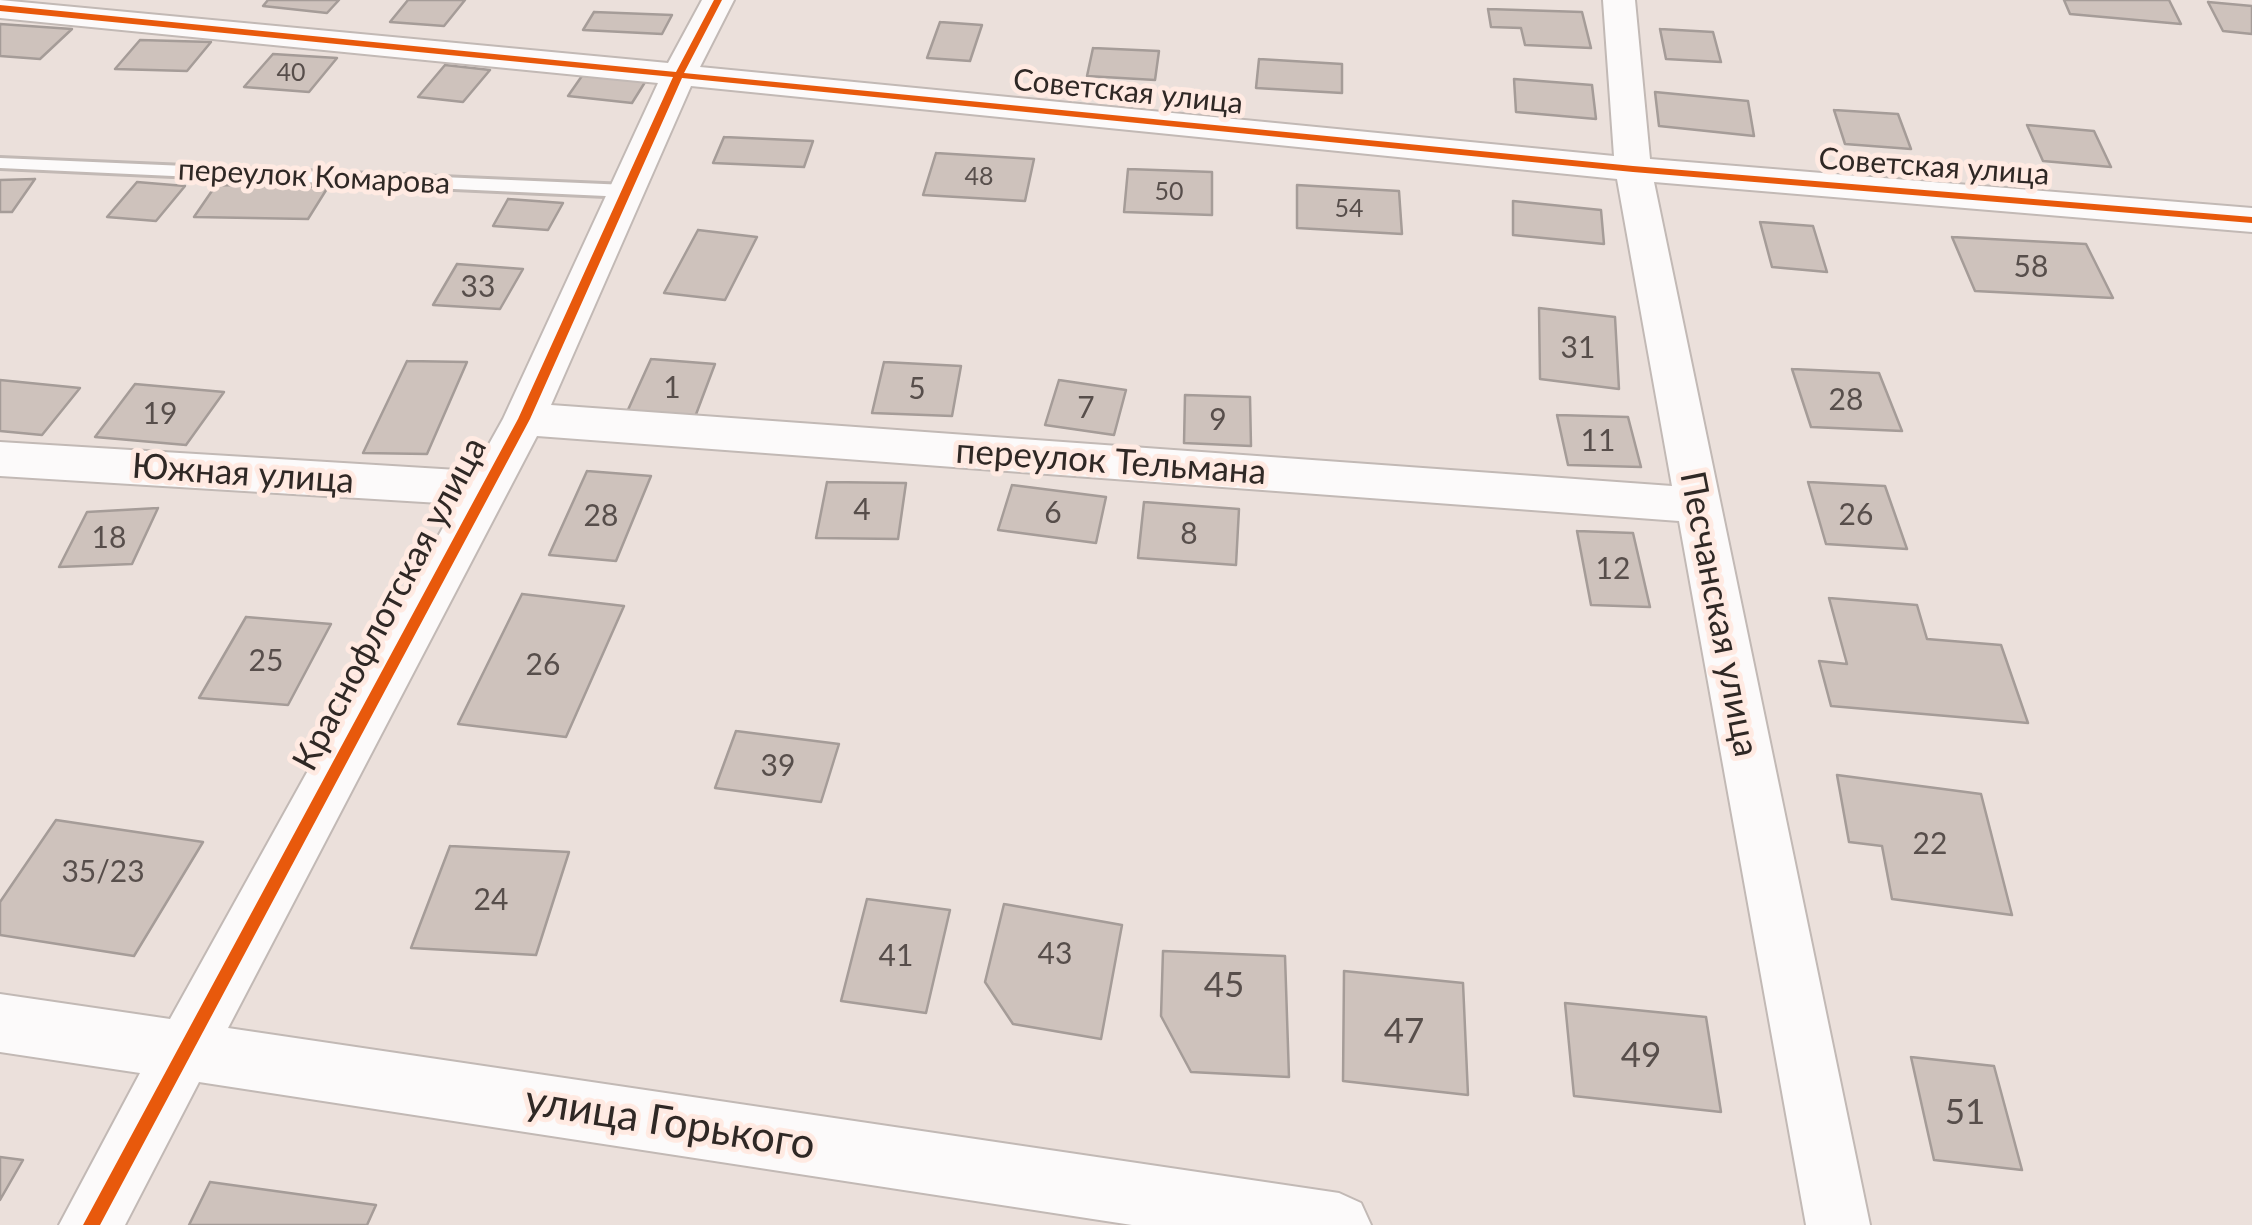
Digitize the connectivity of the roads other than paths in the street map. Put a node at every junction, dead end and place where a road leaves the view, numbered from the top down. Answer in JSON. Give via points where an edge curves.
{"nodes":[{"id":1,"x":718,"y":0,"type":"edge"},
{"id":2,"x":1619,"y":0,"type":"edge"},
{"id":3,"x":0,"y":8,"type":"edge"},
{"id":4,"x":680,"y":72,"type":"junction"},
{"id":5,"x":0,"y":163,"type":"edge"},
{"id":6,"x":1633,"y":168,"type":"junction"},
{"id":7,"x":627,"y":191,"type":"junction"},
{"id":8,"x":2252,"y":220,"type":"edge"},
{"id":9,"x":524,"y":419,"type":"junction"},
{"id":10,"x":0,"y":459,"type":"edge"},
{"id":11,"x":486,"y":489,"type":"junction"},
{"id":12,"x":1698,"y":505,"type":"junction"},
{"id":13,"x":0,"y":1023,"type":"edge"},
{"id":14,"x":183,"y":1049,"type":"junction"},
{"id":15,"x":91,"y":1225,"type":"edge"},
{"id":16,"x":1340,"y":1225,"type":"edge"},
{"id":17,"x":1838,"y":1225,"type":"edge"}],
"edges":[{"from":1,"to":4,"type":"street","name":"Краснофлотская улица"},
{"from":2,"to":6,"type":"street","name":"Песчанская улица"},
{"from":3,"to":4,"type":"street","name":"Советская улица"},
{"from":4,"to":6,"type":"street","name":"Советская улица"},
{"from":4,"to":7,"type":"street","name":"Краснофлотская улица"},
{"from":5,"to":7,"type":"lane","name":"переулок Комарова"},
{"from":6,"to":8,"type":"street","name":"Советская улица"},
{"from":6,"to":12,"type":"street","name":"Песчанская улица"},
{"from":7,"to":9,"type":"street","name":"Краснофлотская улица"},
{"from":9,"to":11,"type":"street","name":"Краснофлотская улица"},
{"from":9,"to":12,"type":"street","name":"переулок Тельмана"},
{"from":10,"to":11,"type":"street","name":"Южная улица"},
{"from":11,"to":14,"type":"street","name":"Краснофлотская улица"},
{"from":12,"to":17,"type":"street","name":"Песчанская улица"},
{"from":13,"to":14,"type":"street","name":"улица Горького"},
{"from":14,"to":15,"type":"street","name":"Краснофлотская улица"},
{"from":14,"to":16,"type":"street","name":"улица Горького"}]}
